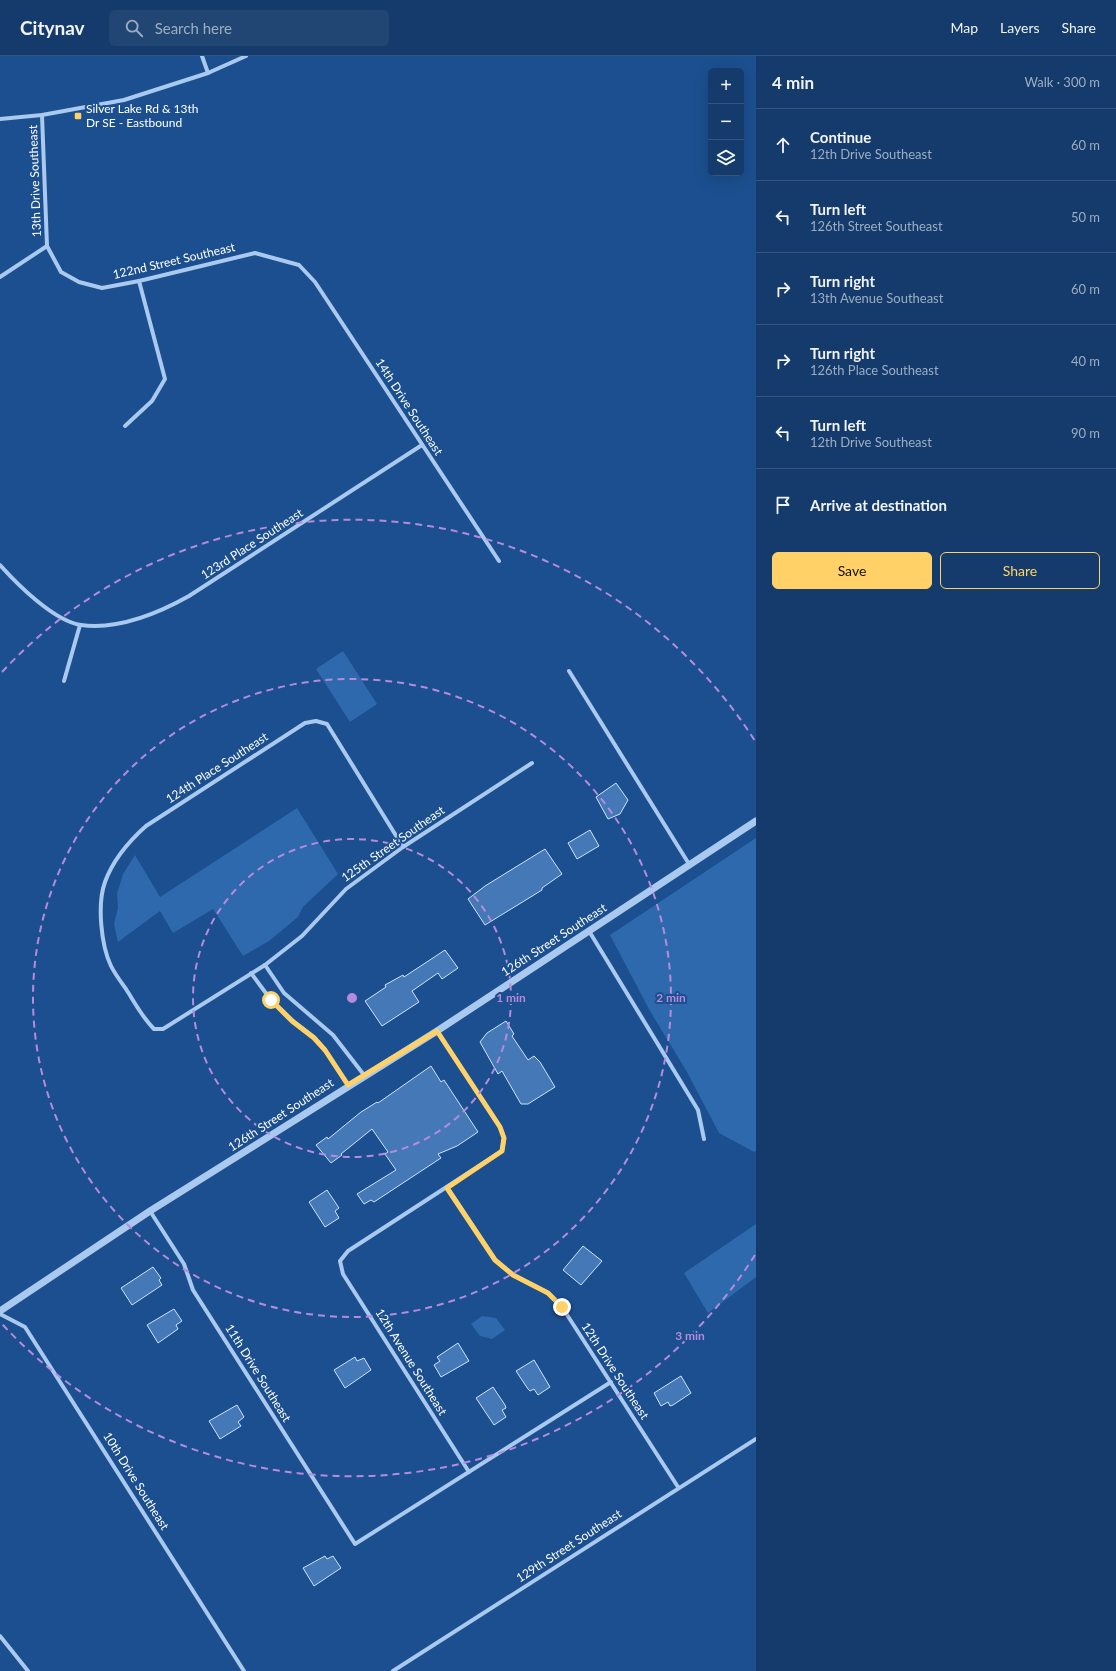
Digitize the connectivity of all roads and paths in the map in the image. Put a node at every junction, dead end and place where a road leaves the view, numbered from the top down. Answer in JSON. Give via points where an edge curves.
{"nodes":[{"id":1,"x":202,"y":56,"type":"edge"},
{"id":2,"x":246,"y":56,"type":"edge"},
{"id":3,"x":208,"y":73,"type":"junction"},
{"id":4,"x":42,"y":115,"type":"junction"},
{"id":5,"x":0,"y":119,"type":"edge"},
{"id":6,"x":47,"y":246,"type":"junction"},
{"id":7,"x":299,"y":265,"type":"joint"},
{"id":8,"x":0,"y":277,"type":"edge"},
{"id":9,"x":139,"y":281,"type":"junction"},
{"id":10,"x":125,"y":426,"type":"dead end"},
{"id":11,"x":422,"y":445,"type":"junction"},
{"id":12,"x":500,"y":561,"type":"dead end"},
{"id":13,"x":0,"y":565,"type":"edge"},
{"id":14,"x":80,"y":625,"type":"junction"},
{"id":15,"x":569,"y":671,"type":"dead end"},
{"id":16,"x":64,"y":681,"type":"dead end"},
{"id":17,"x":532,"y":763,"type":"dead end"},
{"id":18,"x":756,"y":821,"type":"edge"},
{"id":19,"x":403,"y":847,"type":"junction"},
{"id":20,"x":689,"y":864,"type":"junction"},
{"id":21,"x":589,"y":931,"type":"junction"},
{"id":22,"x":265,"y":965,"type":"junction"},
{"id":23,"x":251,"y":973,"type":"junction"},
{"id":24,"x":154,"y":1029,"type":"joint"},
{"id":25,"x":437,"y":1031,"type":"junction"},
{"id":26,"x":364,"y":1075,"type":"junction"},
{"id":27,"x":348,"y":1085,"type":"junction"},
{"id":28,"x":704,"y":1139,"type":"dead end"},
{"id":29,"x":447,"y":1188,"type":"junction"},
{"id":30,"x":150,"y":1211,"type":"junction"},
{"id":31,"x":0,"y":1312,"type":"edge"},
{"id":32,"x":611,"y":1382,"type":"junction"},
{"id":33,"x":756,"y":1439,"type":"edge"},
{"id":34,"x":469,"y":1472,"type":"junction"},
{"id":35,"x":678,"y":1487,"type":"junction"},
{"id":36,"x":0,"y":1636,"type":"edge"},
{"id":37,"x":28,"y":1671,"type":"edge"},
{"id":38,"x":244,"y":1671,"type":"edge"},
{"id":39,"x":393,"y":1671,"type":"edge"}],
"edges":[{"from":1,"to":3,"type":"street"},
{"from":2,"to":3,"type":"street"},
{"from":3,"to":4,"type":"street","via":[[124,100]]},
{"from":4,"to":5,"type":"street"},
{"from":4,"to":6,"type":"street","name":"13th Drive Southeast"},
{"from":6,"to":8,"type":"street"},
{"from":6,"to":9,"type":"street","name":"122nd Street Southeast","via":[[61,272],[79,282],[102,288]]},
{"from":7,"to":9,"type":"street","name":"122nd Street Southeast","via":[[255,253]]},
{"from":7,"to":11,"type":"street","name":"14th Drive Southeast","via":[[315,282]]},
{"from":9,"to":10,"type":"street","via":[[165,379],[152,401]]},
{"from":11,"to":12,"type":"street","name":"14th Drive Southeast"},
{"from":11,"to":14,"type":"street","name":"123rd Place Southeast","via":[[162,611],[125,623]]},
{"from":13,"to":14,"type":"street","via":[[39,602]]},
{"from":14,"to":16,"type":"street"},
{"from":15,"to":20,"type":"street"},
{"from":17,"to":19,"type":"street","name":"125th Street Southeast"},
{"from":18,"to":20,"type":"street","name":"126th Street Southeast"},
{"from":19,"to":22,"type":"street","name":"125th Street Southeast","via":[[346,889],[302,936]]},
{"from":19,"to":24,"type":"street","name":"124th Place Southeast","via":[[327,724],[316,721],[305,723],[146,826],[131,838],[117,857],[104,883],[101,911],[102,936],[111,965]]},
{"from":20,"to":21,"type":"street","name":"126th Street Southeast"},
{"from":21,"to":25,"type":"street","name":"126th Street Southeast"},
{"from":21,"to":28,"type":"street","via":[[698,1110]]},
{"from":22,"to":23,"type":"street","name":"125th Street Southeast"},
{"from":22,"to":26,"type":"street","via":[[284,993],[333,1035]]},
{"from":23,"to":24,"type":"street","name":"125th Street Southeast","via":[[173,1024]]},
{"from":23,"to":27,"type":"street","via":[[276,1006],[325,1050]]},
{"from":25,"to":26,"type":"street","name":"126th Street Southeast"},
{"from":25,"to":29,"type":"street","via":[[500,1127],[504,1138],[502,1151]]},
{"from":26,"to":27,"type":"street","name":"126th Street Southeast"},
{"from":27,"to":30,"type":"street","name":"126th Street Southeast"},
{"from":29,"to":32,"type":"street","name":"12th Drive Southeast","via":[[495,1260],[513,1275],[548,1293],[562,1307]]},
{"from":29,"to":34,"type":"street","name":"12th Avenue Southeast","via":[[348,1251],[340,1261],[343,1274]]},
{"from":30,"to":31,"type":"street","name":"126th Street Southeast"},
{"from":30,"to":34,"type":"street","name":"11th Drive Southeast","via":[[184,1264],[193,1290],[355,1544]]},
{"from":31,"to":38,"type":"street","name":"10th Drive Southeast","via":[[26,1327]]},
{"from":32,"to":34,"type":"street"},
{"from":32,"to":35,"type":"street","name":"12th Drive Southeast"},
{"from":33,"to":35,"type":"street","name":"129th Street Southeast"},
{"from":35,"to":39,"type":"street","name":"129th Street Southeast"},
{"from":36,"to":37,"type":"street"}]}
